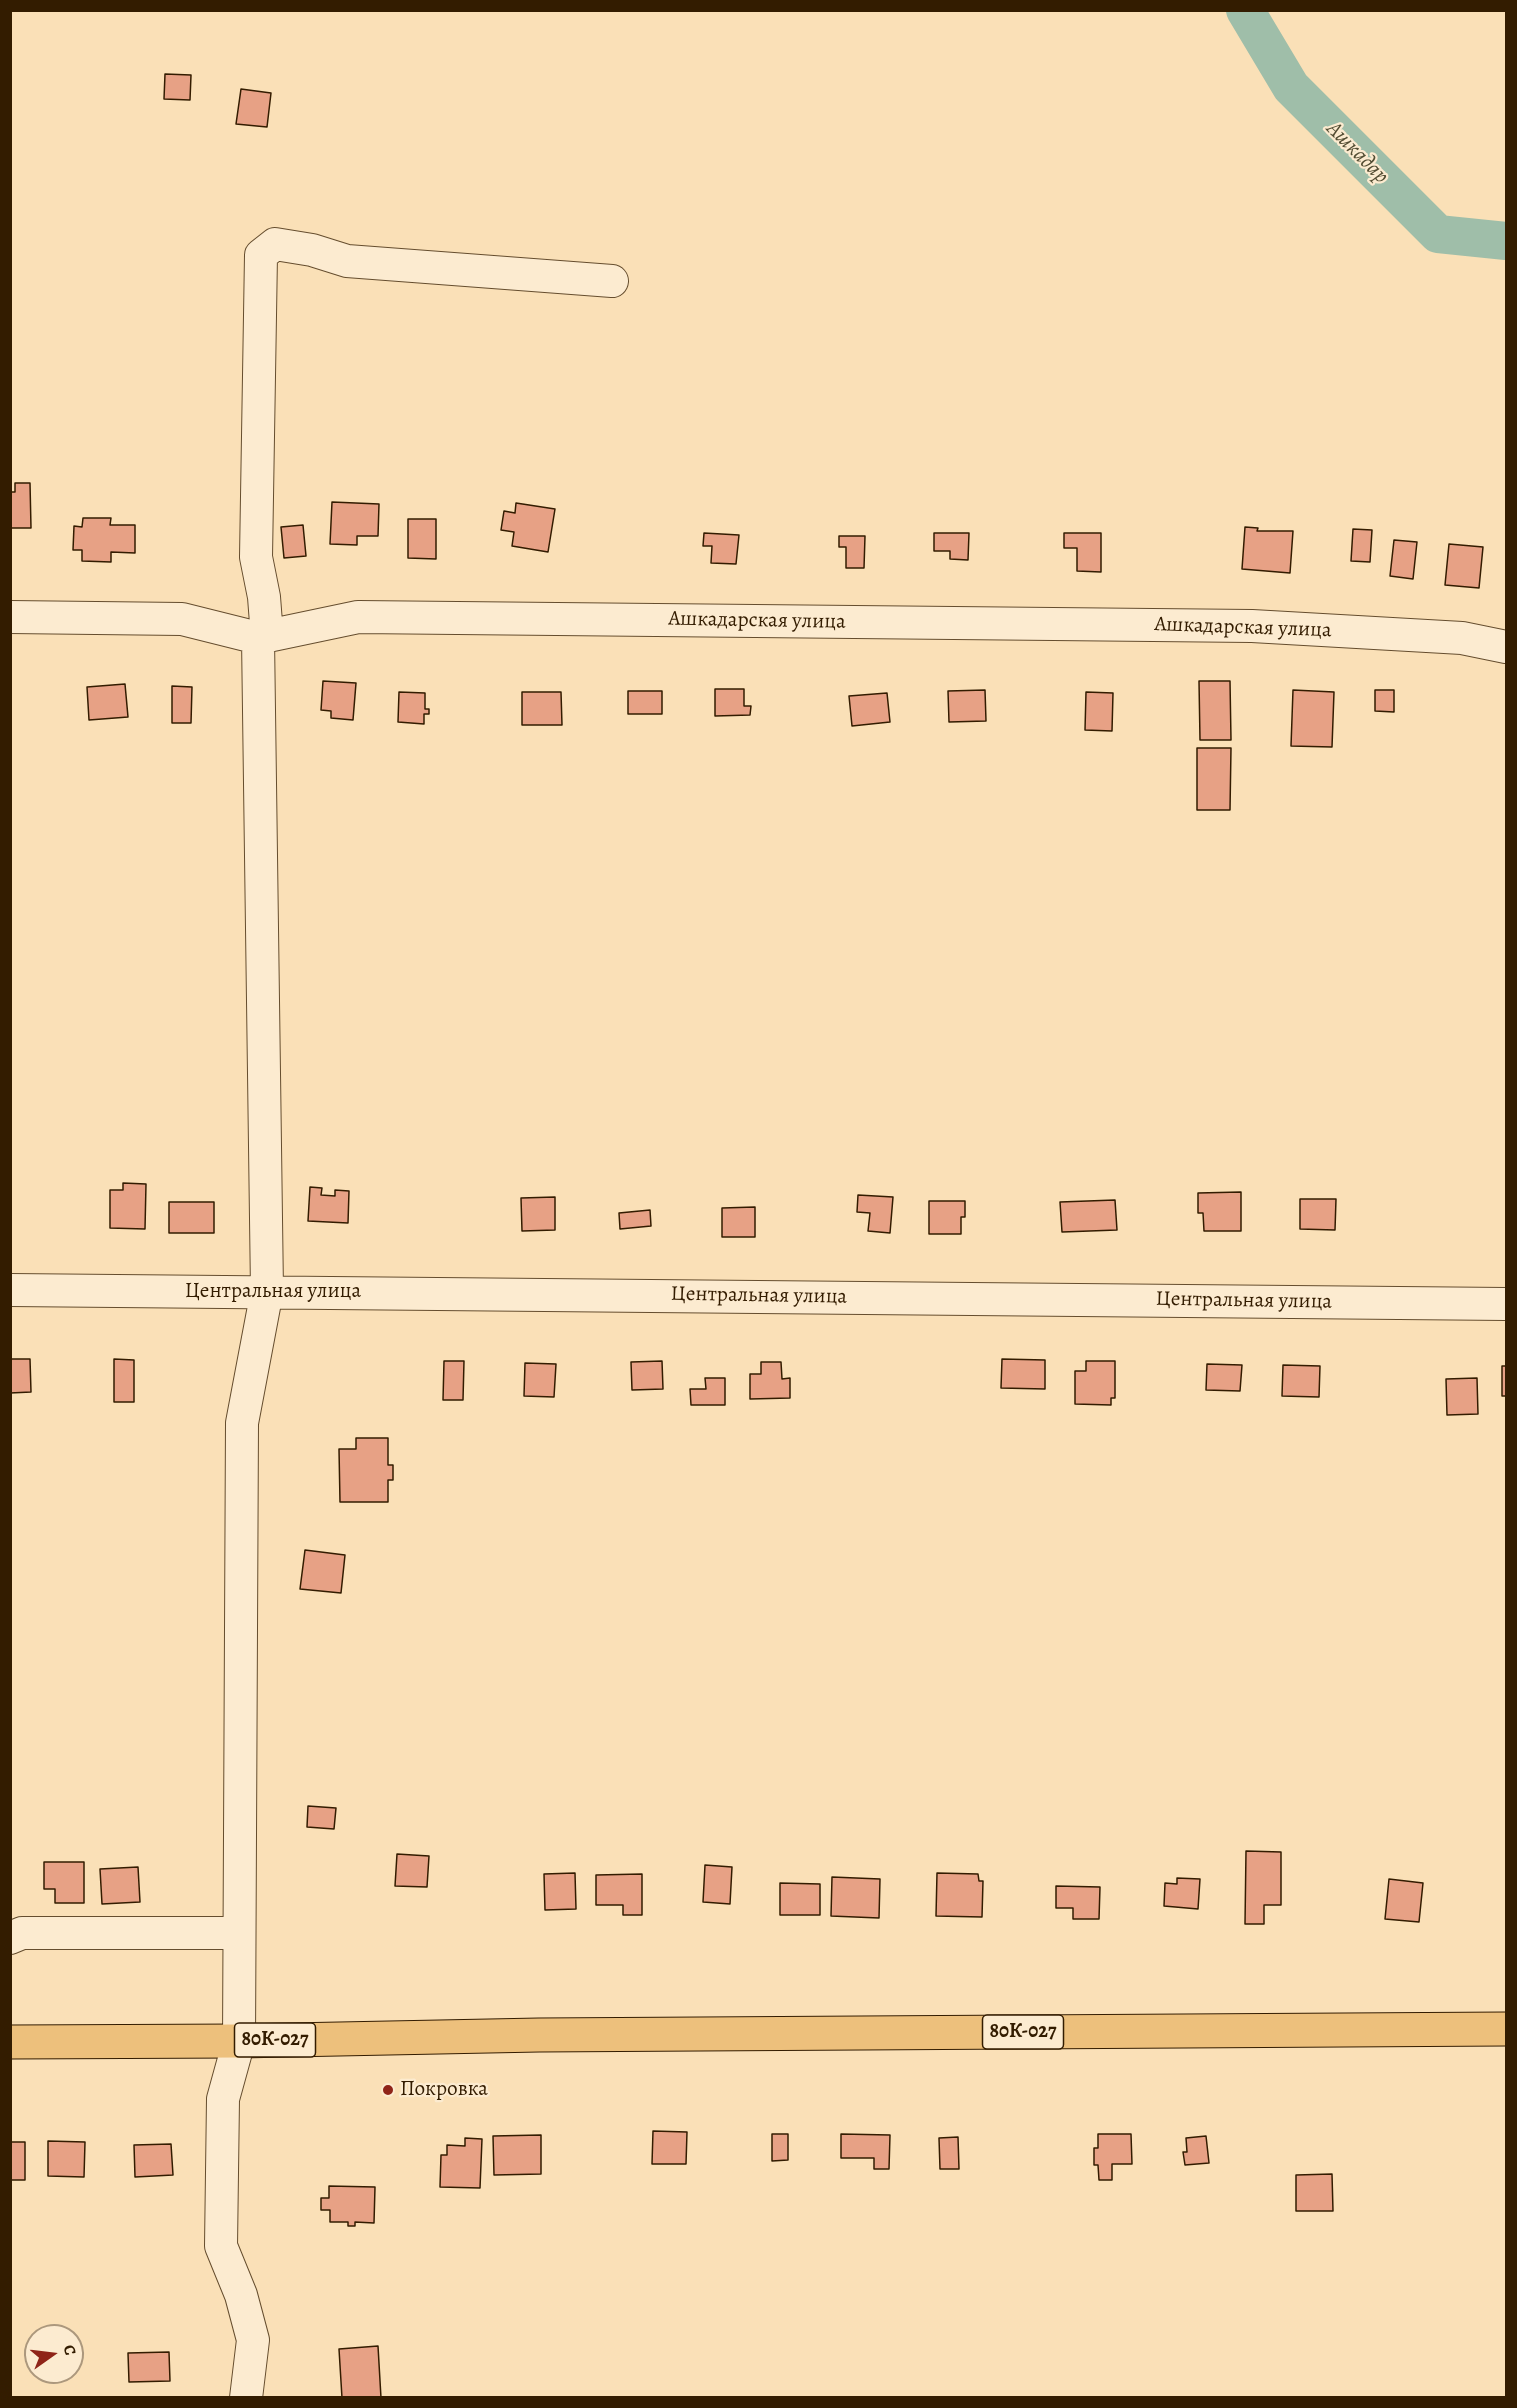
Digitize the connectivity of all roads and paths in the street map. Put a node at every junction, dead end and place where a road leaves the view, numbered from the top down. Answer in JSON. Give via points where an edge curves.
{"nodes":[{"id":1,"x":612,"y":281,"type":"dead end"},
{"id":2,"x":10,"y":617,"type":"edge"},
{"id":3,"x":262,"y":637,"type":"junction"},
{"id":4,"x":1506,"y":647,"type":"edge"},
{"id":5,"x":10,"y":1290,"type":"edge"},
{"id":6,"x":267,"y":1291,"type":"junction"},
{"id":7,"x":1506,"y":1304,"type":"edge"},
{"id":8,"x":239,"y":1933,"type":"junction"},
{"id":9,"x":14,"y":1934,"type":"edge"},
{"id":10,"x":1506,"y":2029,"type":"edge"},
{"id":11,"x":239,"y":2041,"type":"junction"},
{"id":12,"x":10,"y":2042,"type":"edge"},
{"id":13,"x":246,"y":2397,"type":"edge"}],
"edges":[{"from":1,"to":3,"type":"street","via":[[347,261],[275,244],[261,255],[256,557],[264,597]]},
{"from":2,"to":3,"type":"street","name":"Ашкадарская улица","via":[[182,619]]},
{"from":3,"to":4,"type":"street","name":"Ашкадарская улица","via":[[358,617],[1252,626],[1462,638]]},
{"from":3,"to":6,"type":"street"},
{"from":5,"to":6,"type":"street","name":"Центральная улица"},
{"from":6,"to":7,"type":"street","name":"Центральная улица"},
{"from":6,"to":8,"type":"street","via":[[242,1423]]},
{"from":8,"to":9,"type":"street"},
{"from":8,"to":11,"type":"street"},
{"from":10,"to":11,"type":"main road","number":"80К-027","via":[[551,2034]]},
{"from":11,"to":12,"type":"main road","number":"80К-027"},
{"from":11,"to":13,"type":"street","via":[[223,2099],[221,2246],[241,2295],[253,2340]]}]}
